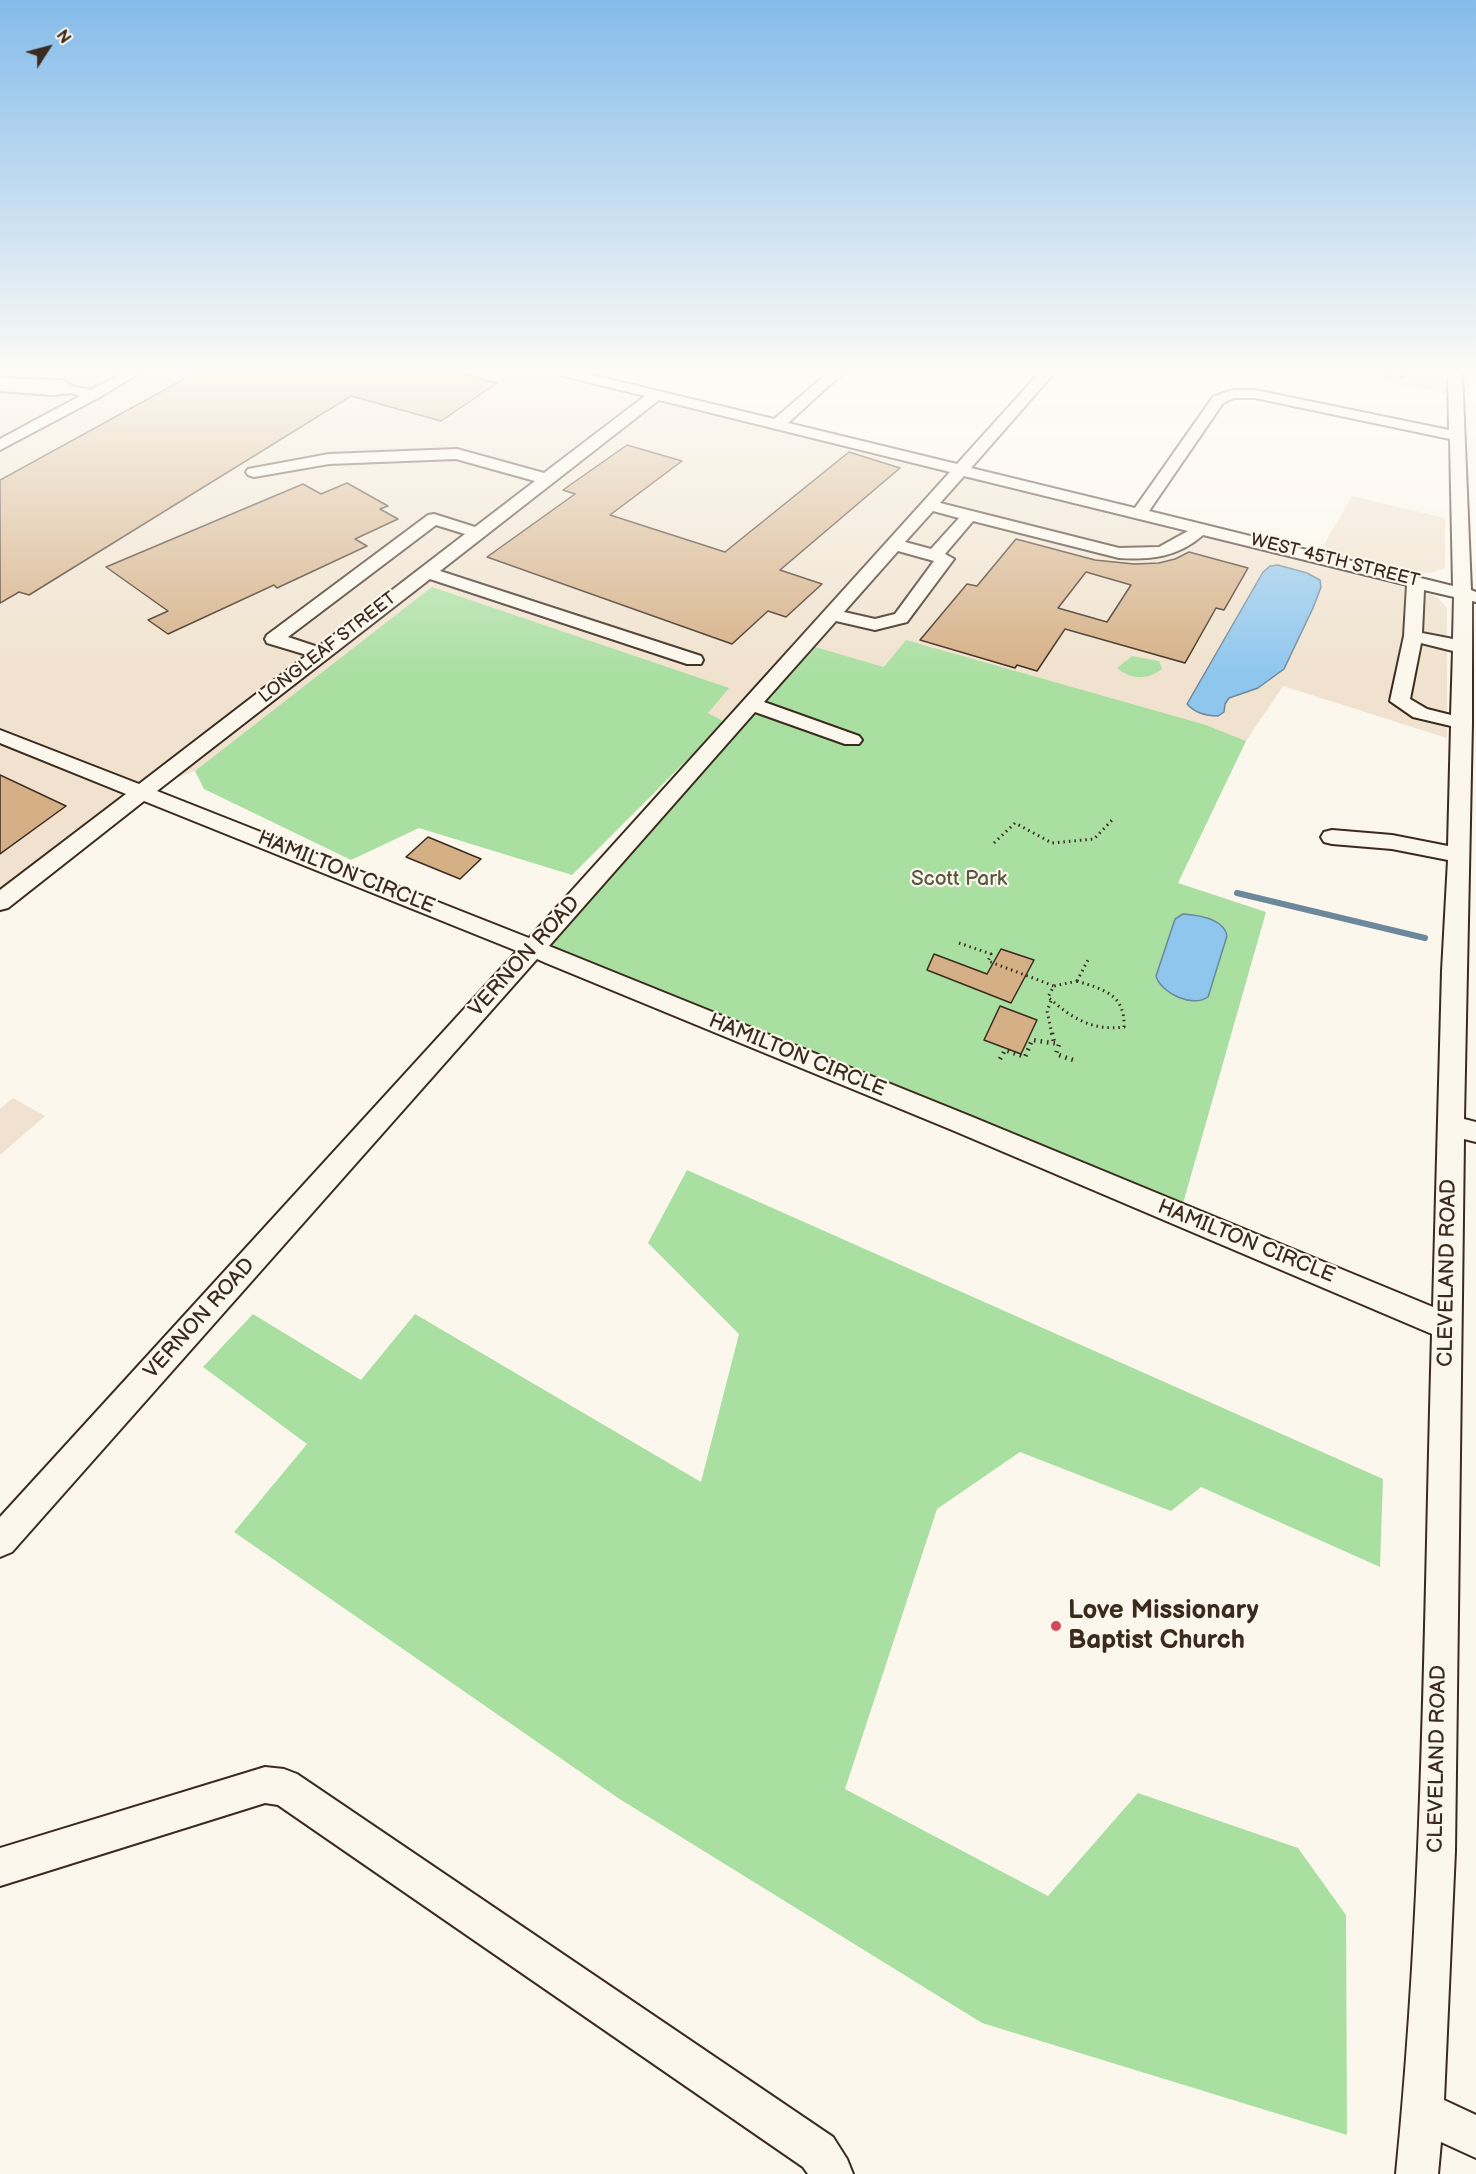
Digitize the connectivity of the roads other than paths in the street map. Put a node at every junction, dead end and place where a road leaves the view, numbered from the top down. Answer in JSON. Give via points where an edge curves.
{"nodes":[{"id":1,"x":527,"y":473,"type":"edge"},
{"id":2,"x":554,"y":473,"type":"edge"},
{"id":3,"x":957,"y":473,"type":"edge"},
{"id":4,"x":974,"y":473,"type":"edge"},
{"id":5,"x":1167,"y":473,"type":"edge"},
{"id":6,"x":1458,"y":473,"type":"edge"},
{"id":7,"x":547,"y":479,"type":"junction"},
{"id":8,"x":1459,"y":486,"type":"junction"},
{"id":9,"x":1476,"y":490,"type":"edge"},
{"id":10,"x":928,"y":505,"type":"junction"},
{"id":11,"x":1140,"y":513,"type":"junction"},
{"id":12,"x":969,"y":516,"type":"junction"},
{"id":13,"x":1201,"y":528,"type":"junction"},
{"id":14,"x":477,"y":533,"type":"junction"},
{"id":15,"x":1468,"y":542,"type":"edge"},
{"id":16,"x":893,"y":544,"type":"junction"},
{"id":17,"x":934,"y":555,"type":"junction"},
{"id":18,"x":427,"y":572,"type":"junction"},
{"id":19,"x":1416,"y":582,"type":"junction"},
{"id":20,"x":1469,"y":595,"type":"edge"},
{"id":21,"x":830,"y":614,"type":"junction"},
{"id":22,"x":1413,"y":636,"type":"junction"},
{"id":23,"x":1462,"y":647,"type":"junction"},
{"id":24,"x":321,"y":654,"type":"junction"},
{"id":25,"x":694,"y":660,"type":"dead end"},
{"id":26,"x":750,"y":704,"type":"junction"},
{"id":27,"x":1462,"y":723,"type":"junction"},
{"id":28,"x":0,"y":736,"type":"edge"},
{"id":29,"x":852,"y":740,"type":"dead end"},
{"id":30,"x":143,"y":792,"type":"junction"},
{"id":31,"x":1332,"y":837,"type":"dead end"},
{"id":32,"x":1459,"y":855,"type":"junction"},
{"id":33,"x":0,"y":902,"type":"edge"},
{"id":34,"x":533,"y":949,"type":"junction"},
{"id":35,"x":1464,"y":1129,"type":"edge"},
{"id":36,"x":1448,"y":1327,"type":"junction"},
{"id":37,"x":0,"y":1541,"type":"edge"},
{"id":38,"x":0,"y":1867,"type":"edge"},
{"id":39,"x":1424,"y":2111,"type":"junction"},
{"id":40,"x":1476,"y":2137,"type":"edge"},
{"id":41,"x":832,"y":2174,"type":"edge"},
{"id":42,"x":1417,"y":2174,"type":"edge"}],
"edges":[{"from":1,"to":7,"type":"street"},
{"from":2,"to":7,"type":"street","name":"LONGLEAF STREET"},
{"from":3,"to":10,"type":"street","name":"VERNON ROAD"},
{"from":4,"to":11,"type":"street","name":"WEST 45TH STREET"},
{"from":5,"to":11,"type":"street"},
{"from":6,"to":8,"type":"street","name":"CLEVELAND ROAD"},
{"from":7,"to":14,"type":"street","name":"LONGLEAF STREET"},
{"from":8,"to":9,"type":"street"},
{"from":8,"to":15,"type":"street","name":"CLEVELAND ROAD"},
{"from":10,"to":12,"type":"street"},
{"from":10,"to":16,"type":"street","name":"VERNON ROAD"},
{"from":11,"to":13,"type":"street","name":"WEST 45TH STREET"},
{"from":12,"to":13,"type":"street","via":[[1119,553],[1150,555],[1185,543]]},
{"from":12,"to":17,"type":"street"},
{"from":13,"to":19,"type":"street","name":"WEST 45TH STREET"},
{"from":14,"to":18,"type":"street","name":"LONGLEAF STREET"},
{"from":14,"to":24,"type":"street","via":[[434,519],[274,639]]},
{"from":15,"to":20,"type":"street","name":"CLEVELAND ROAD"},
{"from":16,"to":17,"type":"street"},
{"from":16,"to":21,"type":"street","name":"VERNON ROAD"},
{"from":17,"to":21,"type":"street","via":[[945,559],[901,618],[875,625]]},
{"from":18,"to":24,"type":"street","name":"LONGLEAF STREET"},
{"from":18,"to":25,"type":"street"},
{"from":19,"to":20,"type":"street","name":"WEST 45TH STREET"},
{"from":19,"to":22,"type":"street"},
{"from":20,"to":23,"type":"street","name":"CLEVELAND ROAD"},
{"from":21,"to":26,"type":"street","name":"VERNON ROAD"},
{"from":22,"to":23,"type":"street"},
{"from":22,"to":27,"type":"street","via":[[1400,701],[1420,713]]},
{"from":23,"to":27,"type":"street","name":"CLEVELAND ROAD"},
{"from":24,"to":30,"type":"street","name":"LONGLEAF STREET"},
{"from":26,"to":29,"type":"street"},
{"from":26,"to":34,"type":"street","name":"VERNON ROAD"},
{"from":27,"to":32,"type":"street","name":"CLEVELAND ROAD"},
{"from":28,"to":30,"type":"street","name":"HAMILTON CIRCLE"},
{"from":30,"to":33,"type":"street","name":"LONGLEAF STREET"},
{"from":30,"to":34,"type":"street","name":"HAMILTON CIRCLE"},
{"from":31,"to":32,"type":"street","via":[[1392,842]]},
{"from":32,"to":35,"type":"street","name":"CLEVELAND ROAD","via":[[1454,971]]},
{"from":34,"to":36,"type":"street","name":"HAMILTON CIRCLE"},
{"from":34,"to":37,"type":"street","name":"VERNON ROAD"},
{"from":35,"to":36,"type":"street","name":"CLEVELAND ROAD"},
{"from":36,"to":39,"type":"street","name":"CLEVELAND ROAD","via":[[1436,1851]]},
{"from":38,"to":41,"type":"street","via":[[265,1785],[284,1787],[818,2152]]},
{"from":39,"to":40,"type":"street"},
{"from":39,"to":42,"type":"street","name":"CLEVELAND ROAD"}]}
